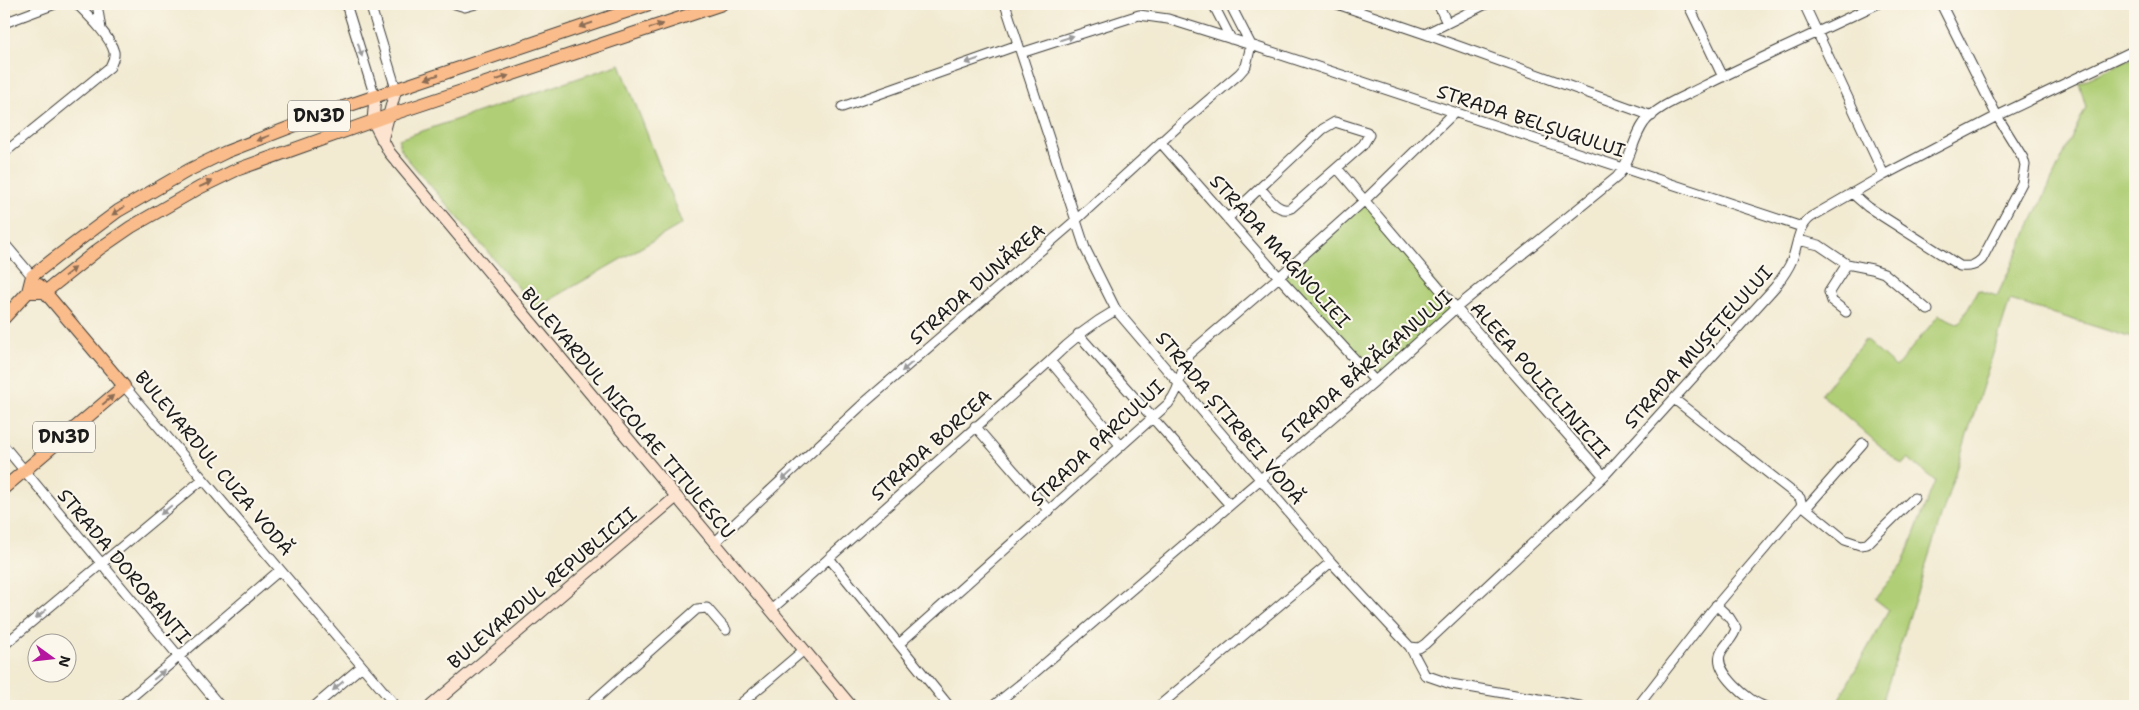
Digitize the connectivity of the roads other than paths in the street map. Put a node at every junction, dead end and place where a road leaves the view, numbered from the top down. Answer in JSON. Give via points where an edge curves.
{"nodes":[{"id":1,"x":55,"y":4,"type":"edge"},
{"id":2,"x":77,"y":4,"type":"edge"},
{"id":3,"x":97,"y":4,"type":"edge"},
{"id":4,"x":346,"y":4,"type":"edge"},
{"id":5,"x":370,"y":4,"type":"edge"},
{"id":6,"x":455,"y":4,"type":"edge"},
{"id":7,"x":476,"y":4,"type":"edge"},
{"id":8,"x":649,"y":4,"type":"edge"},
{"id":9,"x":722,"y":4,"type":"edge"},
{"id":10,"x":1005,"y":4,"type":"edge"},
{"id":11,"x":1213,"y":4,"type":"edge"},
{"id":12,"x":1230,"y":4,"type":"edge"},
{"id":13,"x":1337,"y":4,"type":"edge"},
{"id":14,"x":1438,"y":4,"type":"edge"},
{"id":15,"x":1486,"y":4,"type":"edge"},
{"id":16,"x":1688,"y":4,"type":"edge"},
{"id":17,"x":1804,"y":4,"type":"edge"},
{"id":18,"x":1877,"y":4,"type":"edge"},
{"id":19,"x":1941,"y":4,"type":"edge"},
{"id":20,"x":4,"y":23,"type":"edge"},
{"id":21,"x":1447,"y":23,"type":"junction"},
{"id":22,"x":101,"y":30,"type":"junction"},
{"id":23,"x":1818,"y":32,"type":"junction"},
{"id":24,"x":1425,"y":34,"type":"junction"},
{"id":25,"x":1231,"y":38,"type":"junction"},
{"id":26,"x":1251,"y":45,"type":"junction"},
{"id":27,"x":1020,"y":49,"type":"junction"},
{"id":28,"x":2135,"y":50,"type":"edge"},
{"id":29,"x":1723,"y":77,"type":"junction"},
{"id":30,"x":396,"y":89,"type":"junction"},
{"id":31,"x":374,"y":97,"type":"junction"},
{"id":32,"x":842,"y":107,"type":"dead end"},
{"id":33,"x":1454,"y":113,"type":"junction"},
{"id":34,"x":390,"y":115,"type":"junction"},
{"id":35,"x":1652,"y":116,"type":"junction"},
{"id":36,"x":1997,"y":116,"type":"junction"},
{"id":37,"x":373,"y":121,"type":"junction"},
{"id":38,"x":382,"y":140,"type":"junction"},
{"id":39,"x":1161,"y":143,"type":"junction"},
{"id":40,"x":4,"y":153,"type":"edge"},
{"id":41,"x":1337,"y":168,"type":"junction"},
{"id":42,"x":1625,"y":168,"type":"junction"},
{"id":43,"x":1884,"y":175,"type":"junction"},
{"id":44,"x":1260,"y":188,"type":"junction"},
{"id":45,"x":1852,"y":193,"type":"junction"},
{"id":46,"x":1365,"y":200,"type":"junction"},
{"id":47,"x":1228,"y":218,"type":"junction"},
{"id":48,"x":1076,"y":220,"type":"junction"},
{"id":49,"x":1802,"y":227,"type":"junction"},
{"id":50,"x":1798,"y":240,"type":"junction"},
{"id":51,"x":4,"y":243,"type":"edge"},
{"id":52,"x":1847,"y":264,"type":"junction"},
{"id":53,"x":32,"y":276,"type":"junction"},
{"id":54,"x":1279,"y":277,"type":"junction"},
{"id":55,"x":28,"y":292,"type":"junction"},
{"id":56,"x":45,"y":292,"type":"junction"},
{"id":57,"x":1456,"y":308,"type":"junction"},
{"id":58,"x":1116,"y":310,"type":"junction"},
{"id":59,"x":1928,"y":310,"type":"dead end"},
{"id":60,"x":1846,"y":312,"type":"dead end"},
{"id":61,"x":4,"y":318,"type":"edge"},
{"id":62,"x":1078,"y":334,"type":"junction"},
{"id":63,"x":1050,"y":361,"type":"junction"},
{"id":64,"x":1375,"y":381,"type":"junction"},
{"id":65,"x":1180,"y":385,"type":"junction"},
{"id":66,"x":124,"y":386,"type":"junction"},
{"id":67,"x":1674,"y":399,"type":"junction"},
{"id":68,"x":1153,"y":418,"type":"junction"},
{"id":69,"x":975,"y":426,"type":"junction"},
{"id":70,"x":1863,"y":443,"type":"dead end"},
{"id":71,"x":4,"y":446,"type":"edge"},
{"id":72,"x":1121,"y":446,"type":"junction"},
{"id":73,"x":24,"y":470,"type":"junction"},
{"id":74,"x":1604,"y":476,"type":"junction"},
{"id":75,"x":1261,"y":478,"type":"junction"},
{"id":76,"x":203,"y":479,"type":"junction"},
{"id":77,"x":4,"y":488,"type":"edge"},
{"id":78,"x":676,"y":497,"type":"junction"},
{"id":79,"x":1914,"y":498,"type":"dead end"},
{"id":80,"x":1230,"y":505,"type":"junction"},
{"id":81,"x":1804,"y":507,"type":"junction"},
{"id":82,"x":1049,"y":511,"type":"junction"},
{"id":83,"x":714,"y":543,"type":"junction"},
{"id":84,"x":828,"y":558,"type":"junction"},
{"id":85,"x":1331,"y":562,"type":"junction"},
{"id":86,"x":102,"y":564,"type":"junction"},
{"id":87,"x":280,"y":570,"type":"junction"},
{"id":88,"x":1716,"y":605,"type":"junction"},
{"id":89,"x":771,"y":610,"type":"junction"},
{"id":90,"x":726,"y":630,"type":"dead end"},
{"id":91,"x":899,"y":644,"type":"junction"},
{"id":92,"x":4,"y":645,"type":"edge"},
{"id":93,"x":1410,"y":647,"type":"junction"},
{"id":94,"x":804,"y":650,"type":"junction"},
{"id":95,"x":179,"y":657,"type":"junction"},
{"id":96,"x":362,"y":666,"type":"junction"},
{"id":97,"x":436,"y":705,"type":"edge"},
{"id":98,"x":121,"y":706,"type":"edge"},
{"id":99,"x":220,"y":706,"type":"edge"},
{"id":100,"x":315,"y":706,"type":"edge"},
{"id":101,"x":396,"y":706,"type":"edge"},
{"id":102,"x":588,"y":706,"type":"edge"},
{"id":103,"x":738,"y":706,"type":"edge"},
{"id":104,"x":851,"y":706,"type":"edge"},
{"id":105,"x":949,"y":706,"type":"edge"},
{"id":106,"x":993,"y":706,"type":"edge"},
{"id":107,"x":1159,"y":706,"type":"edge"},
{"id":108,"x":1580,"y":706,"type":"edge"},
{"id":109,"x":1638,"y":706,"type":"edge"},
{"id":110,"x":1764,"y":706,"type":"edge"}],
"edges":[{"from":1,"to":20,"type":"street"},
{"from":2,"to":22,"type":"street"},
{"from":3,"to":22,"type":"street"},
{"from":4,"to":31,"type":"street","name":"BULEVARDUL NICOLAE TITULESCU","one_way":true},
{"from":5,"to":30,"type":"street"},
{"from":6,"to":7,"type":"street","via":[[465,7]]},
{"from":8,"to":30,"type":"main road","number":"DN3D","one_way":true},
{"from":34,"to":9,"type":"main road","number":"DN3D","one_way":true},
{"from":10,"to":27,"type":"street","name":"STRADA ȘTIRBEI VODĂ"},
{"from":11,"to":25,"type":"street"},
{"from":12,"to":26,"type":"street"},
{"from":13,"to":24,"type":"street"},
{"from":14,"to":21,"type":"street"},
{"from":15,"to":21,"type":"street"},
{"from":16,"to":29,"type":"street"},
{"from":17,"to":23,"type":"street"},
{"from":18,"to":23,"type":"street"},
{"from":19,"to":36,"type":"street"},
{"from":21,"to":24,"type":"street"},
{"from":22,"to":40,"type":"street","via":[[114,51],[110,67]]},
{"from":23,"to":29,"type":"street"},
{"from":23,"to":43,"type":"street"},
{"from":24,"to":35,"type":"street"},
{"from":25,"to":26,"type":"street","name":"STRADA BELȘUGULUI"},
{"from":27,"to":25,"type":"street","name":"STRADA BELȘUGULUI","one_way":true,"via":[[1139,15],[1168,19]]},
{"from":26,"to":33,"type":"street","name":"STRADA BELȘUGULUI"},
{"from":26,"to":39,"type":"street","name":"STRADA DUNĂREA","via":[[1246,66],[1239,74]]},
{"from":27,"to":32,"type":"street","name":"STRADA BELȘUGULUI","one_way":true},
{"from":27,"to":48,"type":"street","name":"STRADA ȘTIRBEI VODĂ"},
{"from":28,"to":36,"type":"street"},
{"from":29,"to":35,"type":"street","via":[[1672,102]]},
{"from":30,"to":31,"type":"main road","number":"DN3D"},
{"from":30,"to":34,"type":"main road"},
{"from":31,"to":37,"type":"main road","name":"BULEVARDUL NICOLAE TITULESCU"},
{"from":31,"to":53,"type":"main road","number":"DN3D","one_way":true,"via":[[226,152],[189,170],[118,211]]},
{"from":33,"to":42,"type":"street","name":"STRADA BELȘUGULUI"},
{"from":33,"to":46,"type":"street","name":"STRADA PARCULUI"},
{"from":34,"to":37,"type":"main road","number":"DN3D"},
{"from":34,"to":38,"type":"main road"},
{"from":35,"to":42,"type":"street","via":[[1644,124]]},
{"from":36,"to":43,"type":"street"},
{"from":36,"to":45,"type":"street","via":[[2023,158],[2024,174],[1987,251],[1977,264],[1960,266],[1868,207]]},
{"from":37,"to":38,"type":"main road","name":"BULEVARDUL NICOLAE TITULESCU"},
{"from":56,"to":37,"type":"main road","number":"DN3D","one_way":true,"via":[[131,227],[199,188],[236,170]]},
{"from":38,"to":78,"type":"main road","name":"BULEVARDUL NICOLAE TITULESCU","via":[[457,236]]},
{"from":39,"to":47,"type":"street","name":"STRADA MAGNOLIEI"},
{"from":39,"to":48,"type":"street","name":"STRADA DUNĂREA"},
{"from":41,"to":44,"type":"street","via":[[1287,210],[1278,207]]},
{"from":41,"to":44,"type":"street","via":[[1368,138],[1367,132],[1331,123]]},
{"from":41,"to":46,"type":"street","name":"ALEEA POLICLINICII"},
{"from":42,"to":49,"type":"street","name":"STRADA BELȘUGULUI"},
{"from":42,"to":57,"type":"street","name":"STRADA BĂRĂGANULUI"},
{"from":43,"to":45,"type":"street"},
{"from":44,"to":47,"type":"street"},
{"from":45,"to":49,"type":"street","via":[[1811,217]]},
{"from":46,"to":54,"type":"street","name":"STRADA PARCULUI"},
{"from":46,"to":57,"type":"street","name":"ALEEA POLICLINICII"},
{"from":47,"to":54,"type":"street","name":"STRADA MAGNOLIEI"},
{"from":48,"to":58,"type":"street","name":"STRADA ȘTIRBEI VODĂ","via":[[1085,248]]},
{"from":48,"to":83,"type":"street","name":"STRADA DUNĂREA","one_way":true,"via":[[863,404]]},
{"from":49,"to":50,"type":"street","name":"STRADA MUȘEȚELULUI"},
{"from":50,"to":52,"type":"street","via":[[1818,245]]},
{"from":50,"to":67,"type":"street","name":"STRADA MUȘEȚELULUI","via":[[1788,271]]},
{"from":51,"to":53,"type":"street","name":"BULEVARDUL CUZA VODĂ"},
{"from":52,"to":59,"type":"street","via":[[1884,273]]},
{"from":52,"to":60,"type":"street","via":[[1829,292],[1832,301]]},
{"from":53,"to":55,"type":"main road"},
{"from":53,"to":56,"type":"main road","name":"BULEVARDUL CUZA VODĂ"},
{"from":54,"to":64,"type":"street","name":"STRADA MAGNOLIEI"},
{"from":54,"to":65,"type":"street","name":"STRADA PARCULUI","via":[[1189,354],[1181,370]]},
{"from":55,"to":56,"type":"main road"},
{"from":55,"to":61,"type":"main road"},
{"from":56,"to":66,"type":"main road","name":"BULEVARDUL CUZA VODĂ"},
{"from":57,"to":64,"type":"street","name":"STRADA BĂRĂGANULUI"},
{"from":57,"to":74,"type":"street","name":"ALEEA POLICLINICII"},
{"from":58,"to":62,"type":"street","name":"STRADA BORCEA"},
{"from":58,"to":65,"type":"street","name":"STRADA ȘTIRBEI VODĂ"},
{"from":62,"to":63,"type":"street","name":"STRADA BORCEA"},
{"from":62,"to":68,"type":"street"},
{"from":63,"to":69,"type":"street","name":"STRADA BORCEA"},
{"from":63,"to":72,"type":"street"},
{"from":64,"to":75,"type":"street","name":"STRADA BĂRĂGANULUI"},
{"from":65,"to":68,"type":"street","name":"STRADA PARCULUI","via":[[1176,395]]},
{"from":65,"to":75,"type":"street","name":"STRADA ȘTIRBEI VODĂ"},
{"from":73,"to":66,"type":"main road","number":"DN3D","one_way":true},
{"from":66,"to":76,"type":"street","name":"BULEVARDUL CUZA VODĂ"},
{"from":67,"to":74,"type":"street","name":"STRADA MUȘEȚELULUI"},
{"from":67,"to":81,"type":"street","via":[[1800,498]]},
{"from":68,"to":72,"type":"street","name":"STRADA PARCULUI"},
{"from":68,"to":80,"type":"street"},
{"from":69,"to":82,"type":"street"},
{"from":69,"to":84,"type":"street","name":"STRADA BORCEA"},
{"from":70,"to":81,"type":"street"},
{"from":71,"to":73,"type":"street","name":"STRADA DOROBANȚI"},
{"from":72,"to":82,"type":"street","name":"STRADA PARCULUI"},
{"from":73,"to":77,"type":"main road","number":"DN3D"},
{"from":73,"to":86,"type":"street","name":"STRADA DOROBANȚI"},
{"from":74,"to":93,"type":"street","name":"STRADA MUȘEȚELULUI","via":[[1425,644],[1419,648]]},
{"from":75,"to":80,"type":"street","name":"STRADA BĂRĂGANULUI"},
{"from":75,"to":85,"type":"street","name":"STRADA ȘTIRBEI VODĂ"},
{"from":76,"to":86,"type":"street","one_way":true},
{"from":76,"to":87,"type":"street","name":"BULEVARDUL CUZA VODĂ"},
{"from":78,"to":83,"type":"main road","name":"BULEVARDUL NICOLAE TITULESCU"},
{"from":78,"to":97,"type":"main road","name":"BULEVARDUL REPUBLICII"},
{"from":79,"to":81,"type":"street","via":[[1867,544],[1860,545],[1845,540]]},
{"from":80,"to":106,"type":"street","name":"STRADA BĂRĂGANULUI"},
{"from":81,"to":88,"type":"street"},
{"from":82,"to":91,"type":"street","name":"STRADA PARCULUI"},
{"from":83,"to":89,"type":"main road","name":"BULEVARDUL NICOLAE TITULESCU"},
{"from":84,"to":89,"type":"street","name":"STRADA BORCEA"},
{"from":84,"to":91,"type":"street"},
{"from":85,"to":93,"type":"street","name":"STRADA ȘTIRBEI VODĂ"},
{"from":85,"to":107,"type":"street"},
{"from":86,"to":92,"type":"street","one_way":true},
{"from":86,"to":95,"type":"street","name":"STRADA DOROBANȚI"},
{"from":87,"to":95,"type":"street"},
{"from":87,"to":96,"type":"street","name":"BULEVARDUL CUZA VODĂ"},
{"from":88,"to":109,"type":"street"},
{"from":88,"to":110,"type":"street","via":[[1736,628],[1721,653],[1722,671],[1749,699]]},
{"from":89,"to":94,"type":"main road","name":"BULEVARDUL NICOLAE TITULESCU"},
{"from":90,"to":102,"type":"street","via":[[707,608],[697,609]]},
{"from":91,"to":105,"type":"street"},
{"from":93,"to":108,"type":"street","name":"STRADA ȘTIRBEI VODĂ","via":[[1425,675],[1439,681]]},
{"from":94,"to":103,"type":"street"},
{"from":94,"to":104,"type":"main road","name":"BULEVARDUL NICOLAE TITULESCU"},
{"from":98,"to":95,"type":"street","one_way":true},
{"from":95,"to":99,"type":"street","name":"STRADA DOROBANȚI"},
{"from":96,"to":100,"type":"street","one_way":true},
{"from":96,"to":101,"type":"street","name":"BULEVARDUL CUZA VODĂ"}]}
